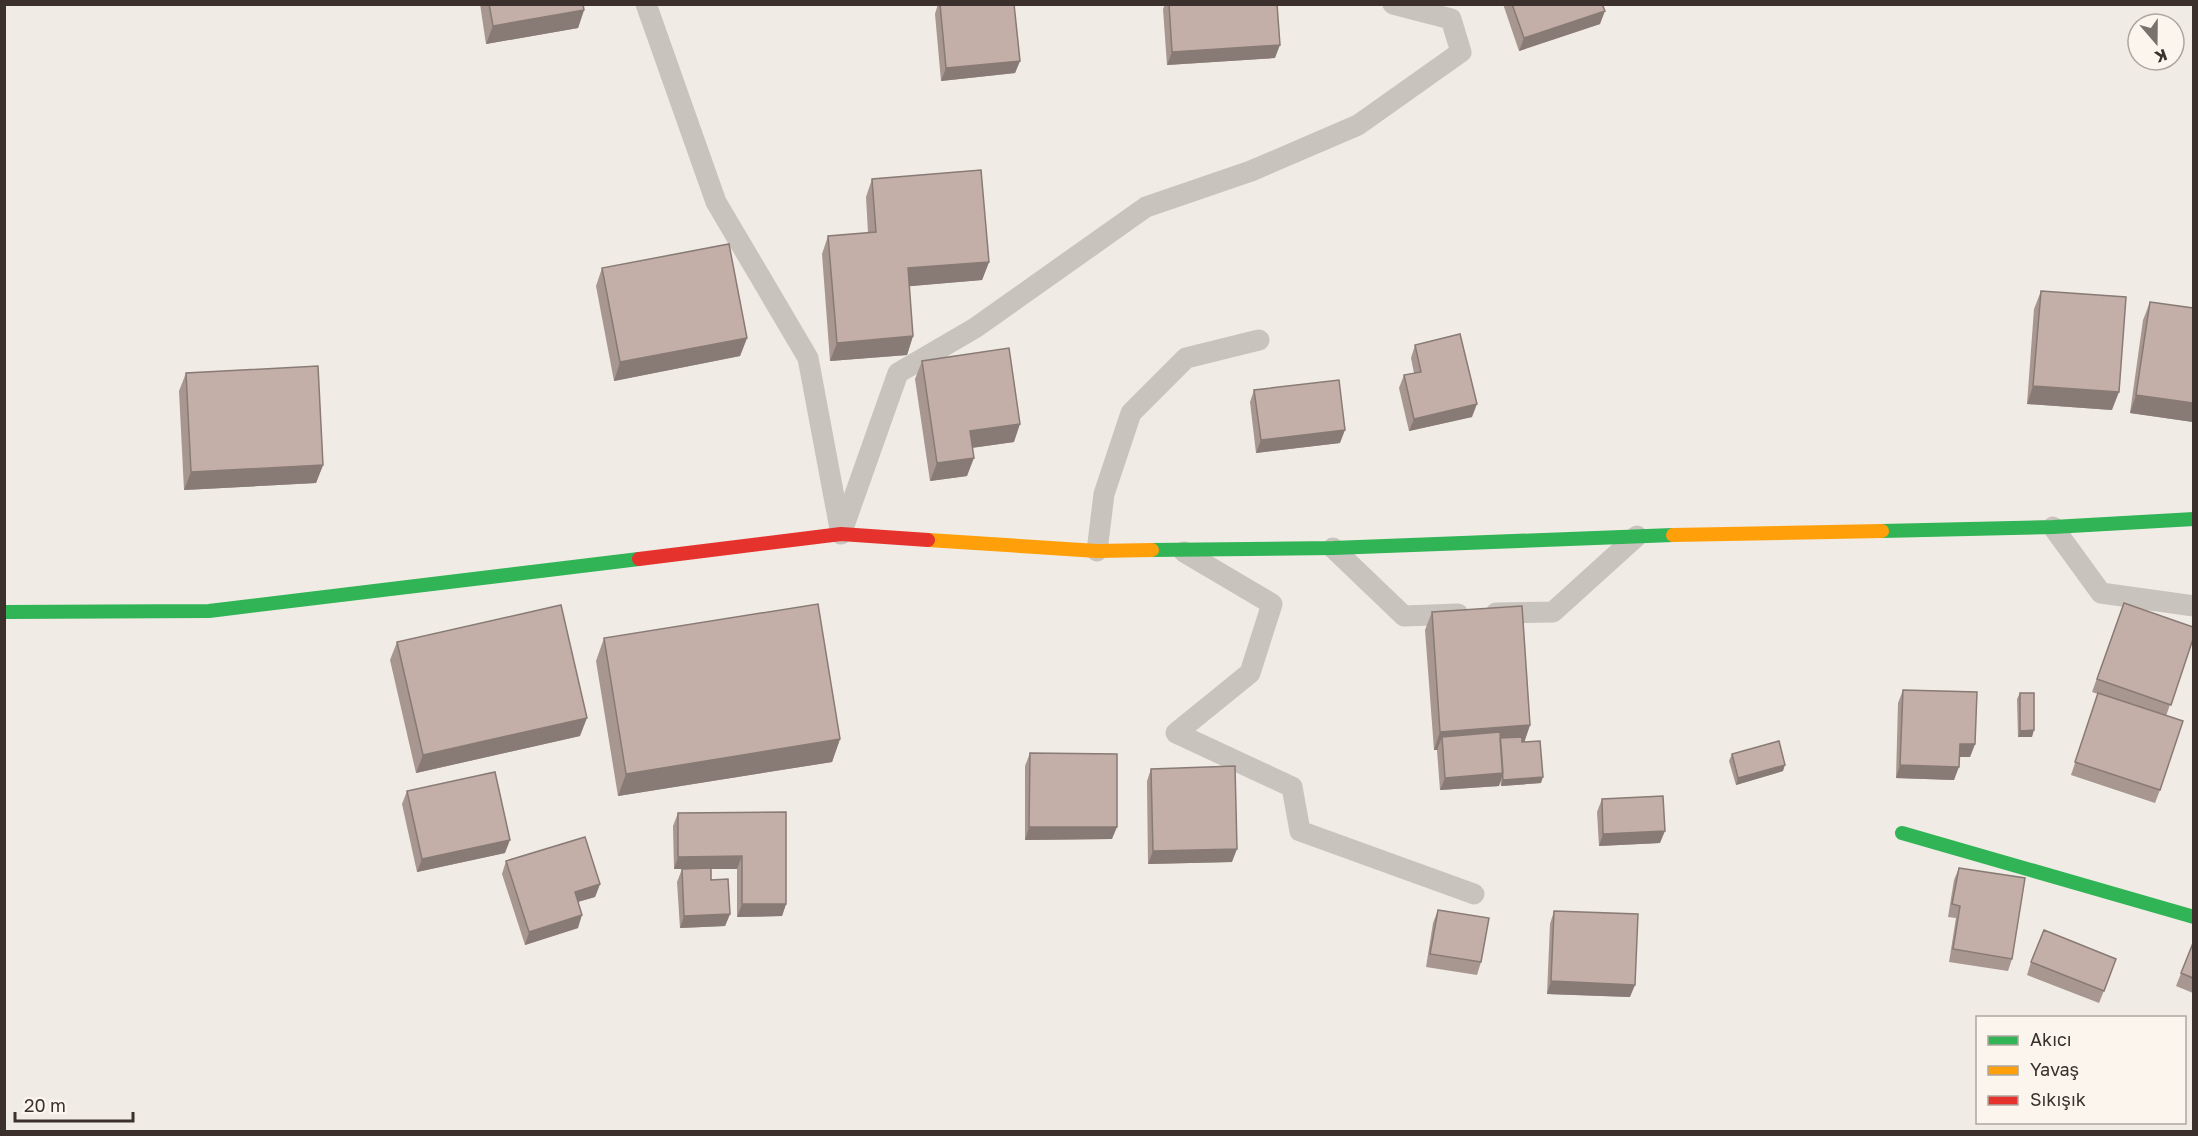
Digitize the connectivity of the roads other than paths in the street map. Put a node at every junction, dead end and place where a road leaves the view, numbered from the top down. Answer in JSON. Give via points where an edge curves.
{"nodes":[{"id":1,"x":646,"y":4,"type":"edge"},
{"id":2,"x":1393,"y":4,"type":"edge"},
{"id":3,"x":1259,"y":340,"type":"dead end"},
{"id":4,"x":2193,"y":519,"type":"edge"},
{"id":5,"x":2053,"y":527,"type":"junction"},
{"id":6,"x":841,"y":534,"type":"junction"},
{"id":7,"x":1637,"y":536,"type":"junction"},
{"id":8,"x":1333,"y":548,"type":"junction"},
{"id":9,"x":1181,"y":550,"type":"junction"},
{"id":10,"x":1097,"y":551,"type":"junction"},
{"id":11,"x":2193,"y":606,"type":"edge"},
{"id":12,"x":4,"y":612,"type":"edge"},
{"id":13,"x":1902,"y":833,"type":"dead end"},
{"id":14,"x":1474,"y":894,"type":"dead end"},
{"id":15,"x":2193,"y":917,"type":"edge"}],
"edges":[{"from":1,"to":6,"type":"lane","via":[[716,202],[808,358]]},
{"from":2,"to":6,"type":"lane","via":[[1451,19],[1461,52],[1358,125],[1251,171],[1146,207],[975,328],[898,373]]},
{"from":3,"to":10,"type":"lane","via":[[1186,358],[1131,412],[1104,494]]},
{"from":4,"to":5,"type":"main road"},
{"from":5,"to":7,"type":"main road"},
{"from":5,"to":11,"type":"lane","via":[[2101,593]]},
{"from":6,"to":10,"type":"main road"},
{"from":6,"to":12,"type":"main road","via":[[209,611]]},
{"from":7,"to":8,"type":"main road"},
{"from":7,"to":8,"type":"lane","via":[[1553,612],[1404,616]]},
{"from":8,"to":9,"type":"main road"},
{"from":9,"to":10,"type":"main road"},
{"from":9,"to":14,"type":"lane","via":[[1272,604],[1250,673],[1176,734],[1292,787],[1300,831]]},
{"from":13,"to":15,"type":"main road"}]}
